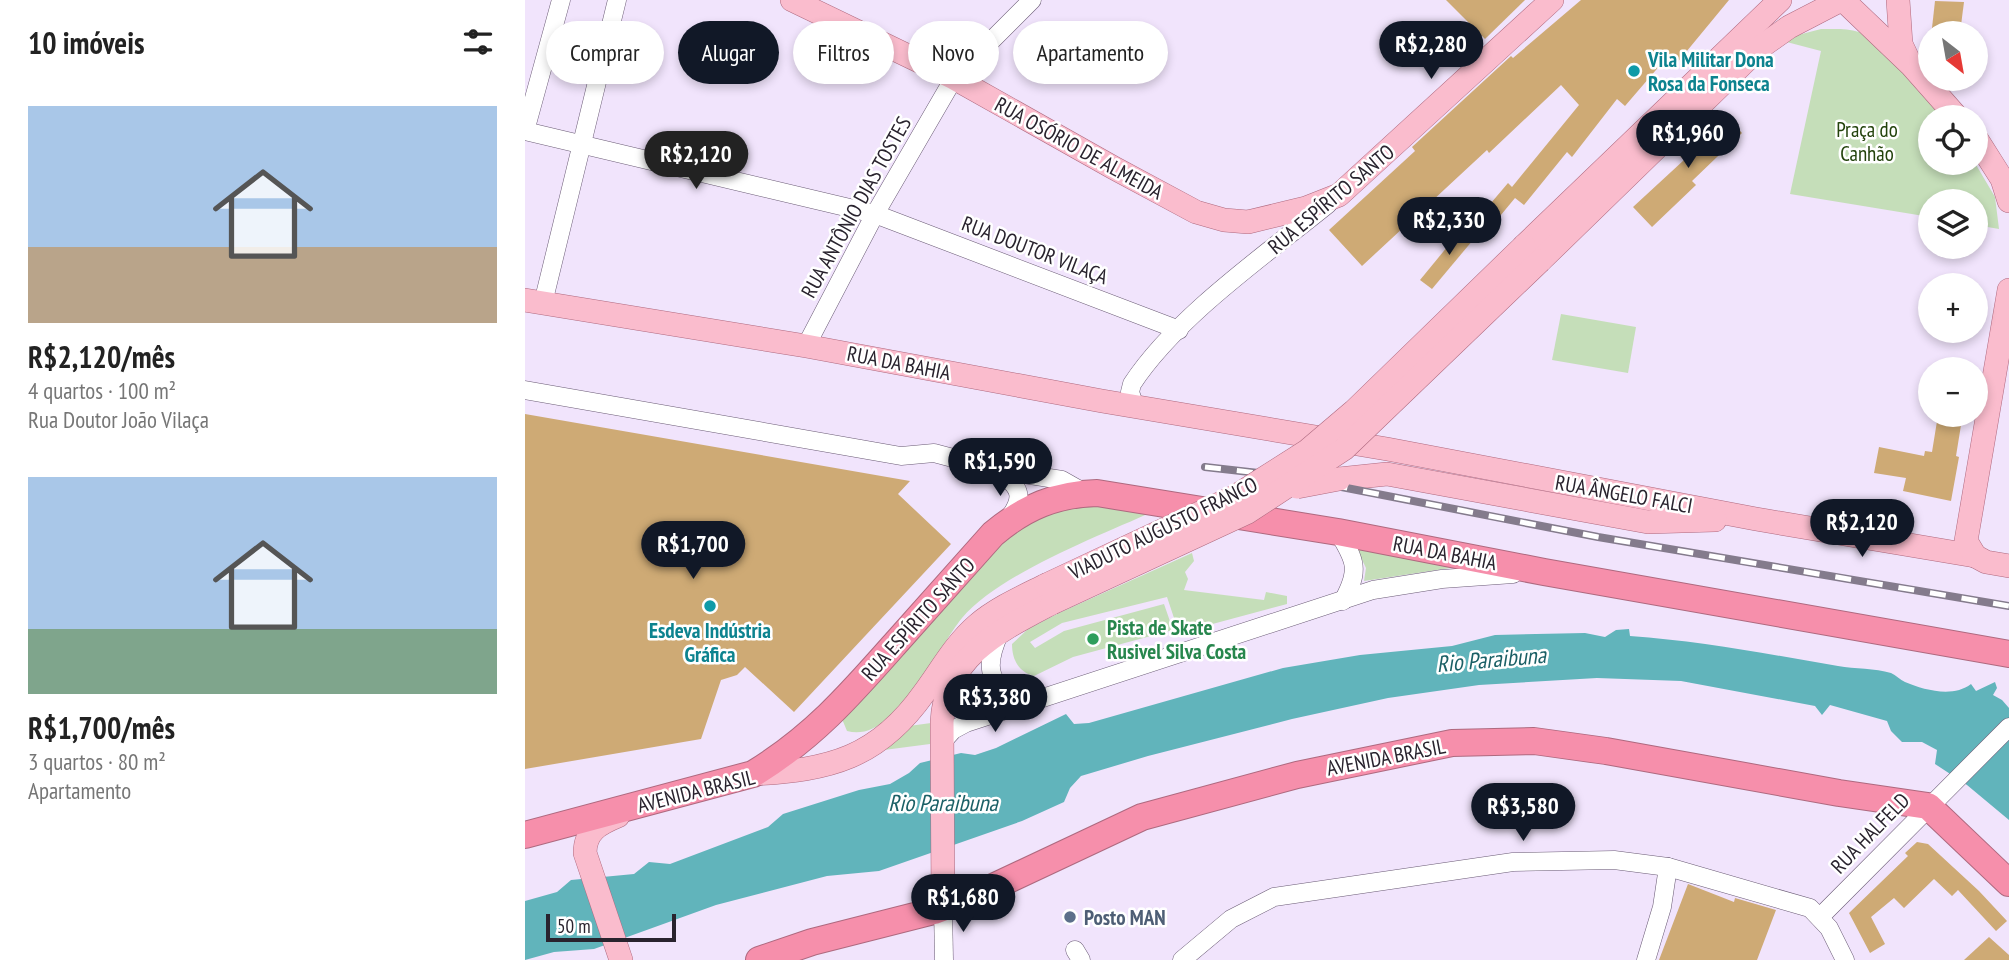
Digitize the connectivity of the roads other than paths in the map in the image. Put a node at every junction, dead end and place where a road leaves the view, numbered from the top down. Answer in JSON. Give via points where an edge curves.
{"nodes":[{"id":1,"x":561,"y":0,"type":"edge"},
{"id":2,"x":617,"y":0,"type":"edge"},
{"id":3,"x":792,"y":0,"type":"edge"},
{"id":4,"x":1032,"y":0,"type":"edge"},
{"id":5,"x":1552,"y":0,"type":"edge"},
{"id":6,"x":1780,"y":0,"type":"edge"},
{"id":7,"x":1842,"y":0,"type":"edge"},
{"id":8,"x":1898,"y":0,"type":"edge"},
{"id":9,"x":999,"y":33,"type":"edge"},
{"id":10,"x":908,"y":56,"type":"edge"},
{"id":11,"x":1911,"y":65,"type":"junction"},
{"id":12,"x":951,"y":84,"type":"edge"},
{"id":13,"x":965,"y":84,"type":"edge"},
{"id":14,"x":1946,"y":105,"type":"edge"},
{"id":15,"x":525,"y":131,"type":"edge"},
{"id":16,"x":582,"y":143,"type":"junction"},
{"id":17,"x":1988,"y":150,"type":"edge"},
{"id":18,"x":1988,"y":157,"type":"edge"},
{"id":19,"x":2009,"y":168,"type":"edge"},
{"id":20,"x":1339,"y":195,"type":"junction"},
{"id":21,"x":2009,"y":201,"type":"edge"},
{"id":22,"x":875,"y":214,"type":"junction"},
{"id":23,"x":1532,"y":254,"type":"junction"},
{"id":24,"x":2009,"y":290,"type":"edge"},
{"id":25,"x":534,"y":302,"type":"edge"},
{"id":26,"x":1179,"y":330,"type":"junction"},
{"id":27,"x":806,"y":346,"type":"junction"},
{"id":28,"x":525,"y":390,"type":"edge"},
{"id":29,"x":1135,"y":407,"type":"junction"},
{"id":30,"x":1273,"y":430,"type":"joint"},
{"id":31,"x":998,"y":470,"type":"junction"},
{"id":32,"x":1287,"y":488,"type":"junction"},
{"id":33,"x":1091,"y":493,"type":"junction"},
{"id":34,"x":1756,"y":519,"type":"junction"},
{"id":35,"x":1005,"y":524,"type":"junction"},
{"id":36,"x":1338,"y":532,"type":"junction"},
{"id":37,"x":1975,"y":556,"type":"junction"},
{"id":38,"x":2009,"y":566,"type":"edge"},
{"id":39,"x":1544,"y":572,"type":"junction"},
{"id":40,"x":1049,"y":594,"type":"junction"},
{"id":41,"x":1343,"y":601,"type":"junction"},
{"id":42,"x":1001,"y":630,"type":"junction"},
{"id":43,"x":2009,"y":654,"type":"edge"},
{"id":44,"x":1031,"y":702,"type":"junction"},
{"id":45,"x":2009,"y":726,"type":"edge"},
{"id":46,"x":943,"y":748,"type":"junction"},
{"id":47,"x":867,"y":750,"type":"joint"},
{"id":48,"x":754,"y":774,"type":"junction"},
{"id":49,"x":647,"y":804,"type":"junction"},
{"id":50,"x":1928,"y":806,"type":"junction"},
{"id":51,"x":525,"y":835,"type":"edge"},
{"id":52,"x":1668,"y":867,"type":"junction"},
{"id":53,"x":2009,"y":883,"type":"edge"},
{"id":54,"x":943,"y":907,"type":"junction"},
{"id":55,"x":1820,"y":917,"type":"junction"},
{"id":56,"x":621,"y":960,"type":"edge"},
{"id":57,"x":759,"y":960,"type":"edge"},
{"id":58,"x":944,"y":960,"type":"edge"},
{"id":59,"x":1182,"y":960,"type":"edge"},
{"id":60,"x":1646,"y":960,"type":"edge"},
{"id":61,"x":1845,"y":960,"type":"edge"}],
"edges":[{"from":1,"to":15,"type":"street"},
{"from":2,"to":16,"type":"street"},
{"from":3,"to":10,"type":"main road","name":"RUA OSÓRIO DE ALMEIDA"},
{"from":4,"to":9,"type":"street","name":"RUA ANTÔNIO DIAS TOSTES"},
{"from":5,"to":20,"type":"main road","name":"RUA ESPÍRITO SANTO"},
{"from":6,"to":23,"type":"main road"},
{"from":7,"to":11,"type":"main road"},
{"from":7,"to":23,"type":"main road","via":[[1758,49]]},
{"from":8,"to":11,"type":"main road","via":[[1901,44]]},
{"from":11,"to":14,"type":"main road"},
{"from":12,"to":22,"type":"street","name":"RUA ANTÔNIO DIAS TOSTES"},
{"from":13,"to":20,"type":"main road","name":"RUA OSÓRIO DE ALMEIDA","via":[[1196,212],[1248,222]]},
{"from":15,"to":16,"type":"street","name":"RUA DOUTOR VILAÇA"},
{"from":16,"to":22,"type":"street","name":"RUA DOUTOR VILAÇA"},
{"from":16,"to":25,"type":"street"},
{"from":17,"to":19,"type":"street"},
{"from":18,"to":21,"type":"main road"},
{"from":20,"to":26,"type":"street","name":"RUA ESPÍRITO SANTO"},
{"from":22,"to":26,"type":"street","name":"RUA DOUTOR VILAÇA"},
{"from":22,"to":27,"type":"street","name":"RUA ANTÔNIO DIAS TOSTES"},
{"from":23,"to":32,"type":"main road","name":"VIADUTO AUGUSTO FRANCO","bridge":true,"via":[[1344,449]]},
{"from":23,"to":40,"type":"main road","name":"VIADUTO AUGUSTO FRANCO","bridge":true,"via":[[1307,451],[1236,496]]},
{"from":24,"to":37,"type":"main road","via":[[1966,541]]},
{"from":25,"to":27,"type":"main road","name":"RUA DA BAHIA"},
{"from":26,"to":29,"type":"street","name":"RUA ESPÍRITO SANTO","via":[[1132,384]]},
{"from":27,"to":29,"type":"main road","name":"RUA DA BAHIA"},
{"from":28,"to":31,"type":"street","name":"RUA DA BAHIA","via":[[901,456],[934,453]]},
{"from":29,"to":30,"type":"main road","name":"RUA DA BAHIA"},
{"from":30,"to":34,"type":"main road","name":"RUA ÂNGELO FALCI"},
{"from":31,"to":33,"type":"street","name":"RUA DA BAHIA","via":[[1062,480]]},
{"from":31,"to":35,"type":"street","via":[[1018,491],[1019,502]]},
{"from":32,"to":34,"type":"main road","bridge":true,"via":[[1387,474],[1648,522]]},
{"from":32,"to":40,"type":"main road","name":"VIADUTO AUGUSTO FRANCO","bridge":true,"via":[[1221,526]]},
{"from":33,"to":35,"type":"highway","name":"RUA ESPÍRITO SANTO","via":[[1073,493],[1041,504]]},
{"from":33,"to":36,"type":"highway","name":"RUA DA BAHIA"},
{"from":34,"to":37,"type":"main road","name":"RUA ÂNGELO FALCI"},
{"from":35,"to":48,"type":"highway","name":"RUA ESPÍRITO SANTO","via":[[831,715]]},
{"from":36,"to":39,"type":"highway","name":"RUA DA BAHIA"},
{"from":36,"to":41,"type":"street","via":[[1352,554],[1355,571]]},
{"from":37,"to":38,"type":"main road","name":"RUA ÂNGELO FALCI"},
{"from":39,"to":41,"type":"street","via":[[1403,584]]},
{"from":39,"to":43,"type":"highway"},
{"from":40,"to":42,"type":"main road","name":"VIADUTO AUGUSTO FRANCO"},
{"from":40,"to":47,"type":"main road","name":"VIADUTO AUGUSTO FRANCO","via":[[996,611],[977,625],[915,705]]},
{"from":41,"to":44,"type":"street"},
{"from":42,"to":44,"type":"street","via":[[990,660],[991,672],[1004,690]]},
{"from":42,"to":46,"type":"main road","name":"VIADUTO AUGUSTO FRANCO","via":[[973,653],[953,680],[943,706]]},
{"from":44,"to":46,"type":"street","via":[[966,723],[953,730]]},
{"from":45,"to":50,"type":"street","name":"RUA HALFELD"},
{"from":46,"to":54,"type":"main road","name":"VIADUTO AUGUSTO FRANCO"},
{"from":47,"to":48,"type":"main road","name":"AVENIDA BRASIL","via":[[822,766]]},
{"from":48,"to":49,"type":"highway","name":"AVENIDA BRASIL"},
{"from":49,"to":51,"type":"highway","name":"AVENIDA BRASIL"},
{"from":49,"to":56,"type":"main road","via":[[598,826],[585,841]]},
{"from":50,"to":53,"type":"highway"},
{"from":50,"to":54,"type":"highway","name":"AVENIDA BRASIL","via":[[1534,741],[1452,743],[1297,775],[1130,821]]},
{"from":50,"to":55,"type":"street","name":"RUA HALFELD"},
{"from":52,"to":55,"type":"street","via":[[1810,908]]},
{"from":52,"to":59,"type":"street","via":[[1613,860],[1513,862],[1274,897],[1231,919]]},
{"from":52,"to":60,"type":"street"},
{"from":54,"to":57,"type":"highway","name":"AVENIDA BRASIL"},
{"from":54,"to":58,"type":"street"},
{"from":55,"to":61,"type":"street"}]}
